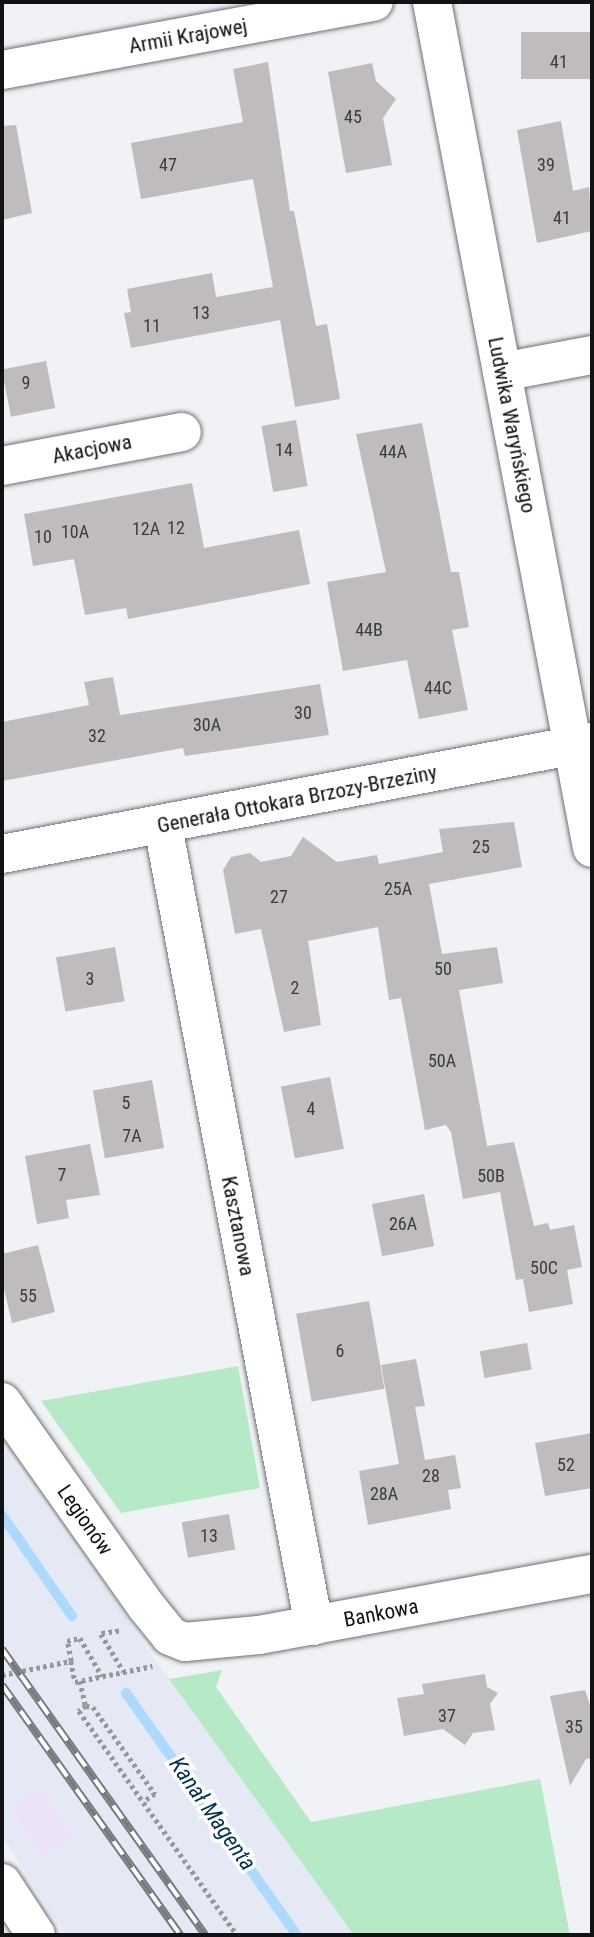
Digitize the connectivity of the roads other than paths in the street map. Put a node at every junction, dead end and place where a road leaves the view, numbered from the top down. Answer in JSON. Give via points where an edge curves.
{"nodes":[{"id":1,"x":374,"y":2,"type":"edge"},
{"id":2,"x":432,"y":2,"type":"edge"},
{"id":3,"x":2,"y":70,"type":"edge"},
{"id":4,"x":592,"y":355,"type":"edge"},
{"id":5,"x":502,"y":372,"type":"junction"},
{"id":6,"x":183,"y":432,"type":"dead end"},
{"id":7,"x":2,"y":466,"type":"edge"},
{"id":8,"x":582,"y":744,"type":"edge"},
{"id":9,"x":163,"y":826,"type":"junction"},
{"id":10,"x":592,"y":848,"type":"edge"},
{"id":11,"x":2,"y":854,"type":"edge"},
{"id":12,"x":2,"y":1402,"type":"edge"},
{"id":13,"x":592,"y":1574,"type":"edge"},
{"id":14,"x":314,"y":1626,"type":"junction"},
{"id":15,"x":170,"y":1636,"type":"joint"},
{"id":16,"x":2,"y":1883,"type":"edge"},
{"id":17,"x":36,"y":1935,"type":"edge"}],
"edges":[{"from":1,"to":3,"type":"street","name":"Armii Krajowej"},
{"from":2,"to":5,"type":"street","name":"Ludwika Waryńskiego"},
{"from":4,"to":5,"type":"street"},
{"from":5,"to":8,"type":"street","name":"Ludwika Waryńskiego"},
{"from":6,"to":7,"type":"street","name":"Akacjowa"},
{"from":8,"to":9,"type":"street","name":"Generała Ottokara Brzozy-Brzeziny"},
{"from":8,"to":10,"type":"street","name":"Ludwika Waryńskiego"},
{"from":9,"to":11,"type":"street","name":"Generała Ottokara Brzozy-Brzeziny"},
{"from":9,"to":14,"type":"street","name":"Kasztanowa"},
{"from":12,"to":15,"type":"street","name":"Legionów"},
{"from":13,"to":14,"type":"street","name":"Bankowa"},
{"from":14,"to":15,"type":"street","name":"Bankowa","via":[[204,1643]]},
{"from":16,"to":17,"type":"street"}]}
